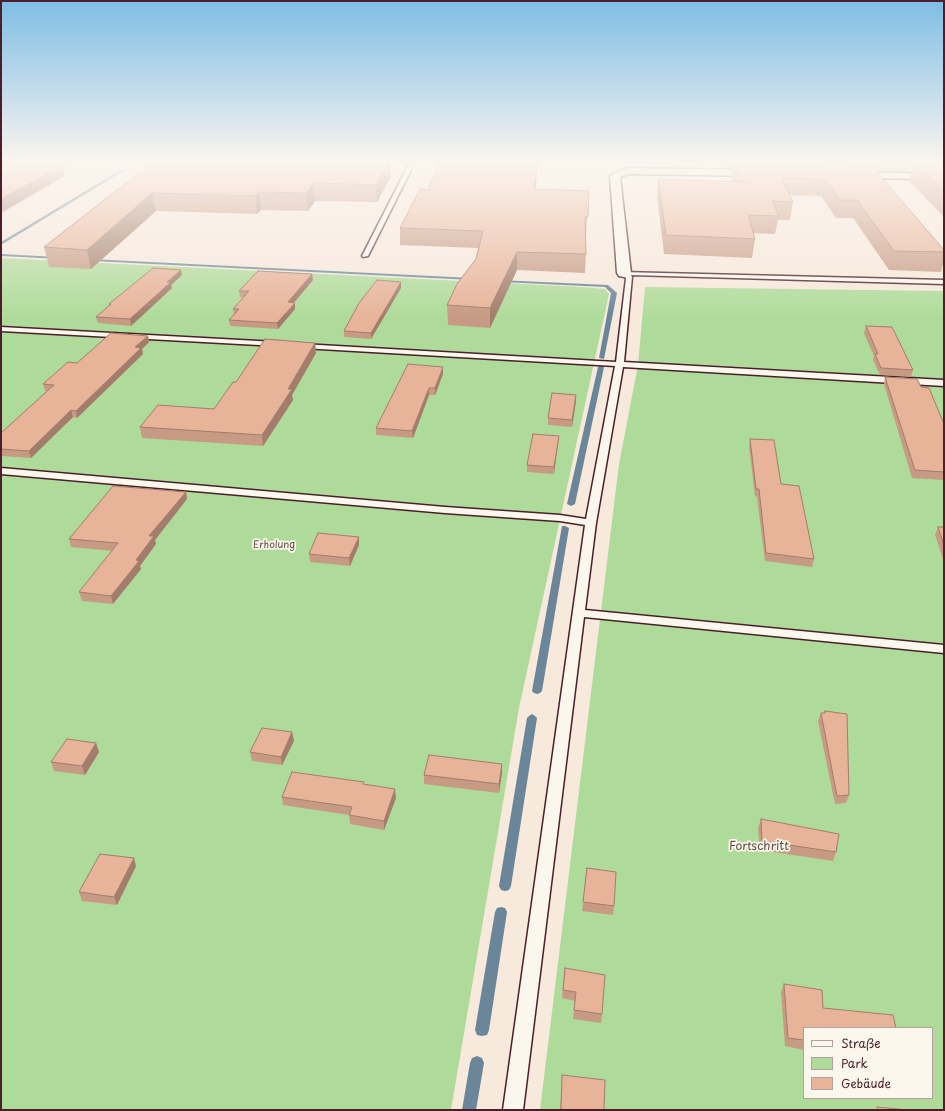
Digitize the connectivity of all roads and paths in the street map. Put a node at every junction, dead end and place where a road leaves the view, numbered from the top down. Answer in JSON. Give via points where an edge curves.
{"nodes":[{"id":1,"x":387,"y":214,"type":"edge"},
{"id":2,"x":619,"y":214,"type":"edge"},
{"id":3,"x":366,"y":256,"type":"dead end"},
{"id":4,"x":624,"y":273,"type":"junction"},
{"id":5,"x":944,"y":282,"type":"edge"},
{"id":6,"x":1,"y":329,"type":"edge"},
{"id":7,"x":620,"y":363,"type":"junction"},
{"id":8,"x":944,"y":383,"type":"edge"},
{"id":9,"x":1,"y":471,"type":"edge"},
{"id":10,"x":591,"y":523,"type":"junction"},
{"id":11,"x":580,"y":613,"type":"junction"},
{"id":12,"x":944,"y":649,"type":"edge"},
{"id":13,"x":513,"y":1110,"type":"edge"}],
"edges":[{"from":1,"to":3,"type":"lane"},
{"from":2,"to":4,"type":"street"},
{"from":4,"to":5,"type":"lane"},
{"from":4,"to":7,"type":"lane","via":[[629,277]]},
{"from":6,"to":7,"type":"lane"},
{"from":7,"to":8,"type":"lane"},
{"from":7,"to":10,"type":"lane"},
{"from":9,"to":10,"type":"lane","via":[[560,518]]},
{"from":10,"to":11,"type":"lane"},
{"from":11,"to":12,"type":"lane"},
{"from":11,"to":13,"type":"lane"}]}
